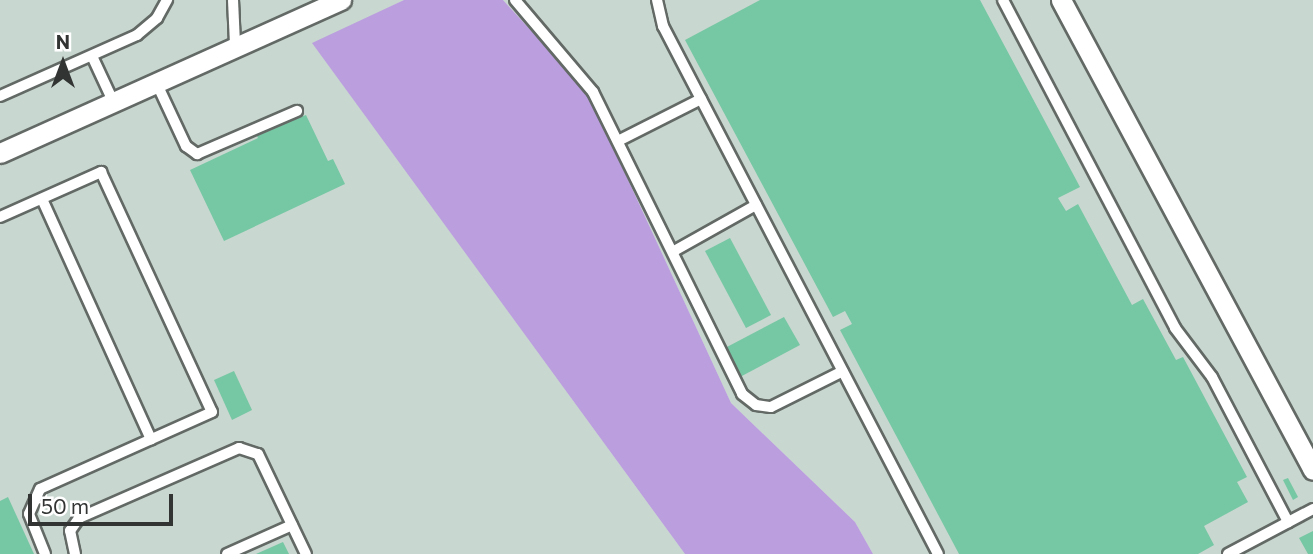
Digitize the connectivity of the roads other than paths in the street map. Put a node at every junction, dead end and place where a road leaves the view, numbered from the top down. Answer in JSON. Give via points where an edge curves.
{"nodes":[{"id":1,"x":167,"y":0,"type":"edge"},
{"id":2,"x":233,"y":0,"type":"edge"},
{"id":3,"x":341,"y":0,"type":"edge"},
{"id":4,"x":515,"y":0,"type":"edge"},
{"id":5,"x":657,"y":0,"type":"edge"},
{"id":6,"x":1003,"y":0,"type":"edge"},
{"id":7,"x":1061,"y":0,"type":"edge"},
{"id":8,"x":235,"y":44,"type":"junction"},
{"id":9,"x":92,"y":56,"type":"junction"},
{"id":10,"x":156,"y":82,"type":"junction"},
{"id":11,"x":0,"y":96,"type":"edge"},
{"id":12,"x":701,"y":99,"type":"junction"},
{"id":13,"x":113,"y":101,"type":"junction"},
{"id":14,"x":298,"y":111,"type":"dead end"},
{"id":15,"x":618,"y":141,"type":"junction"},
{"id":16,"x":0,"y":153,"type":"edge"},
{"id":17,"x":42,"y":199,"type":"junction"},
{"id":18,"x":757,"y":205,"type":"junction"},
{"id":19,"x":0,"y":217,"type":"edge"},
{"id":20,"x":674,"y":251,"type":"junction"},
{"id":21,"x":843,"y":371,"type":"junction"},
{"id":22,"x":151,"y":439,"type":"junction"},
{"id":23,"x":1313,"y":470,"type":"edge"},
{"id":24,"x":1313,"y":509,"type":"edge"},
{"id":25,"x":1288,"y":522,"type":"junction"},
{"id":26,"x":292,"y":524,"type":"junction"},
{"id":27,"x":45,"y":554,"type":"edge"},
{"id":28,"x":75,"y":554,"type":"edge"},
{"id":29,"x":227,"y":554,"type":"edge"},
{"id":30,"x":306,"y":554,"type":"edge"},
{"id":31,"x":938,"y":554,"type":"edge"},
{"id":32,"x":1228,"y":554,"type":"edge"}],
"edges":[{"from":1,"to":9,"type":"lane","via":[[144,30]]},
{"from":2,"to":8,"type":"lane"},
{"from":3,"to":8,"type":"street"},
{"from":4,"to":15,"type":"lane","via":[[590,88]]},
{"from":5,"to":12,"type":"lane","via":[[663,26]]},
{"from":6,"to":25,"type":"lane","via":[[1175,328],[1212,377]]},
{"from":7,"to":23,"type":"street"},
{"from":8,"to":10,"type":"street"},
{"from":9,"to":11,"type":"lane"},
{"from":9,"to":13,"type":"lane"},
{"from":10,"to":13,"type":"street"},
{"from":10,"to":14,"type":"lane","via":[[186,146],[197,153]]},
{"from":12,"to":15,"type":"lane"},
{"from":12,"to":18,"type":"lane"},
{"from":13,"to":16,"type":"street"},
{"from":15,"to":20,"type":"lane"},
{"from":17,"to":19,"type":"lane"},
{"from":17,"to":22,"type":"lane"},
{"from":17,"to":22,"type":"lane","via":[[102,172],[212,412]]},
{"from":18,"to":20,"type":"lane"},
{"from":18,"to":21,"type":"lane"},
{"from":20,"to":21,"type":"lane","via":[[737,387],[755,405],[771,407]]},
{"from":21,"to":31,"type":"lane"},
{"from":22,"to":27,"type":"lane","via":[[34,495],[29,514]]},
{"from":24,"to":25,"type":"lane"},
{"from":25,"to":32,"type":"lane"},
{"from":26,"to":28,"type":"lane","via":[[258,454],[239,448],[79,518],[70,531]]},
{"from":26,"to":29,"type":"lane"},
{"from":26,"to":30,"type":"lane"}]}
